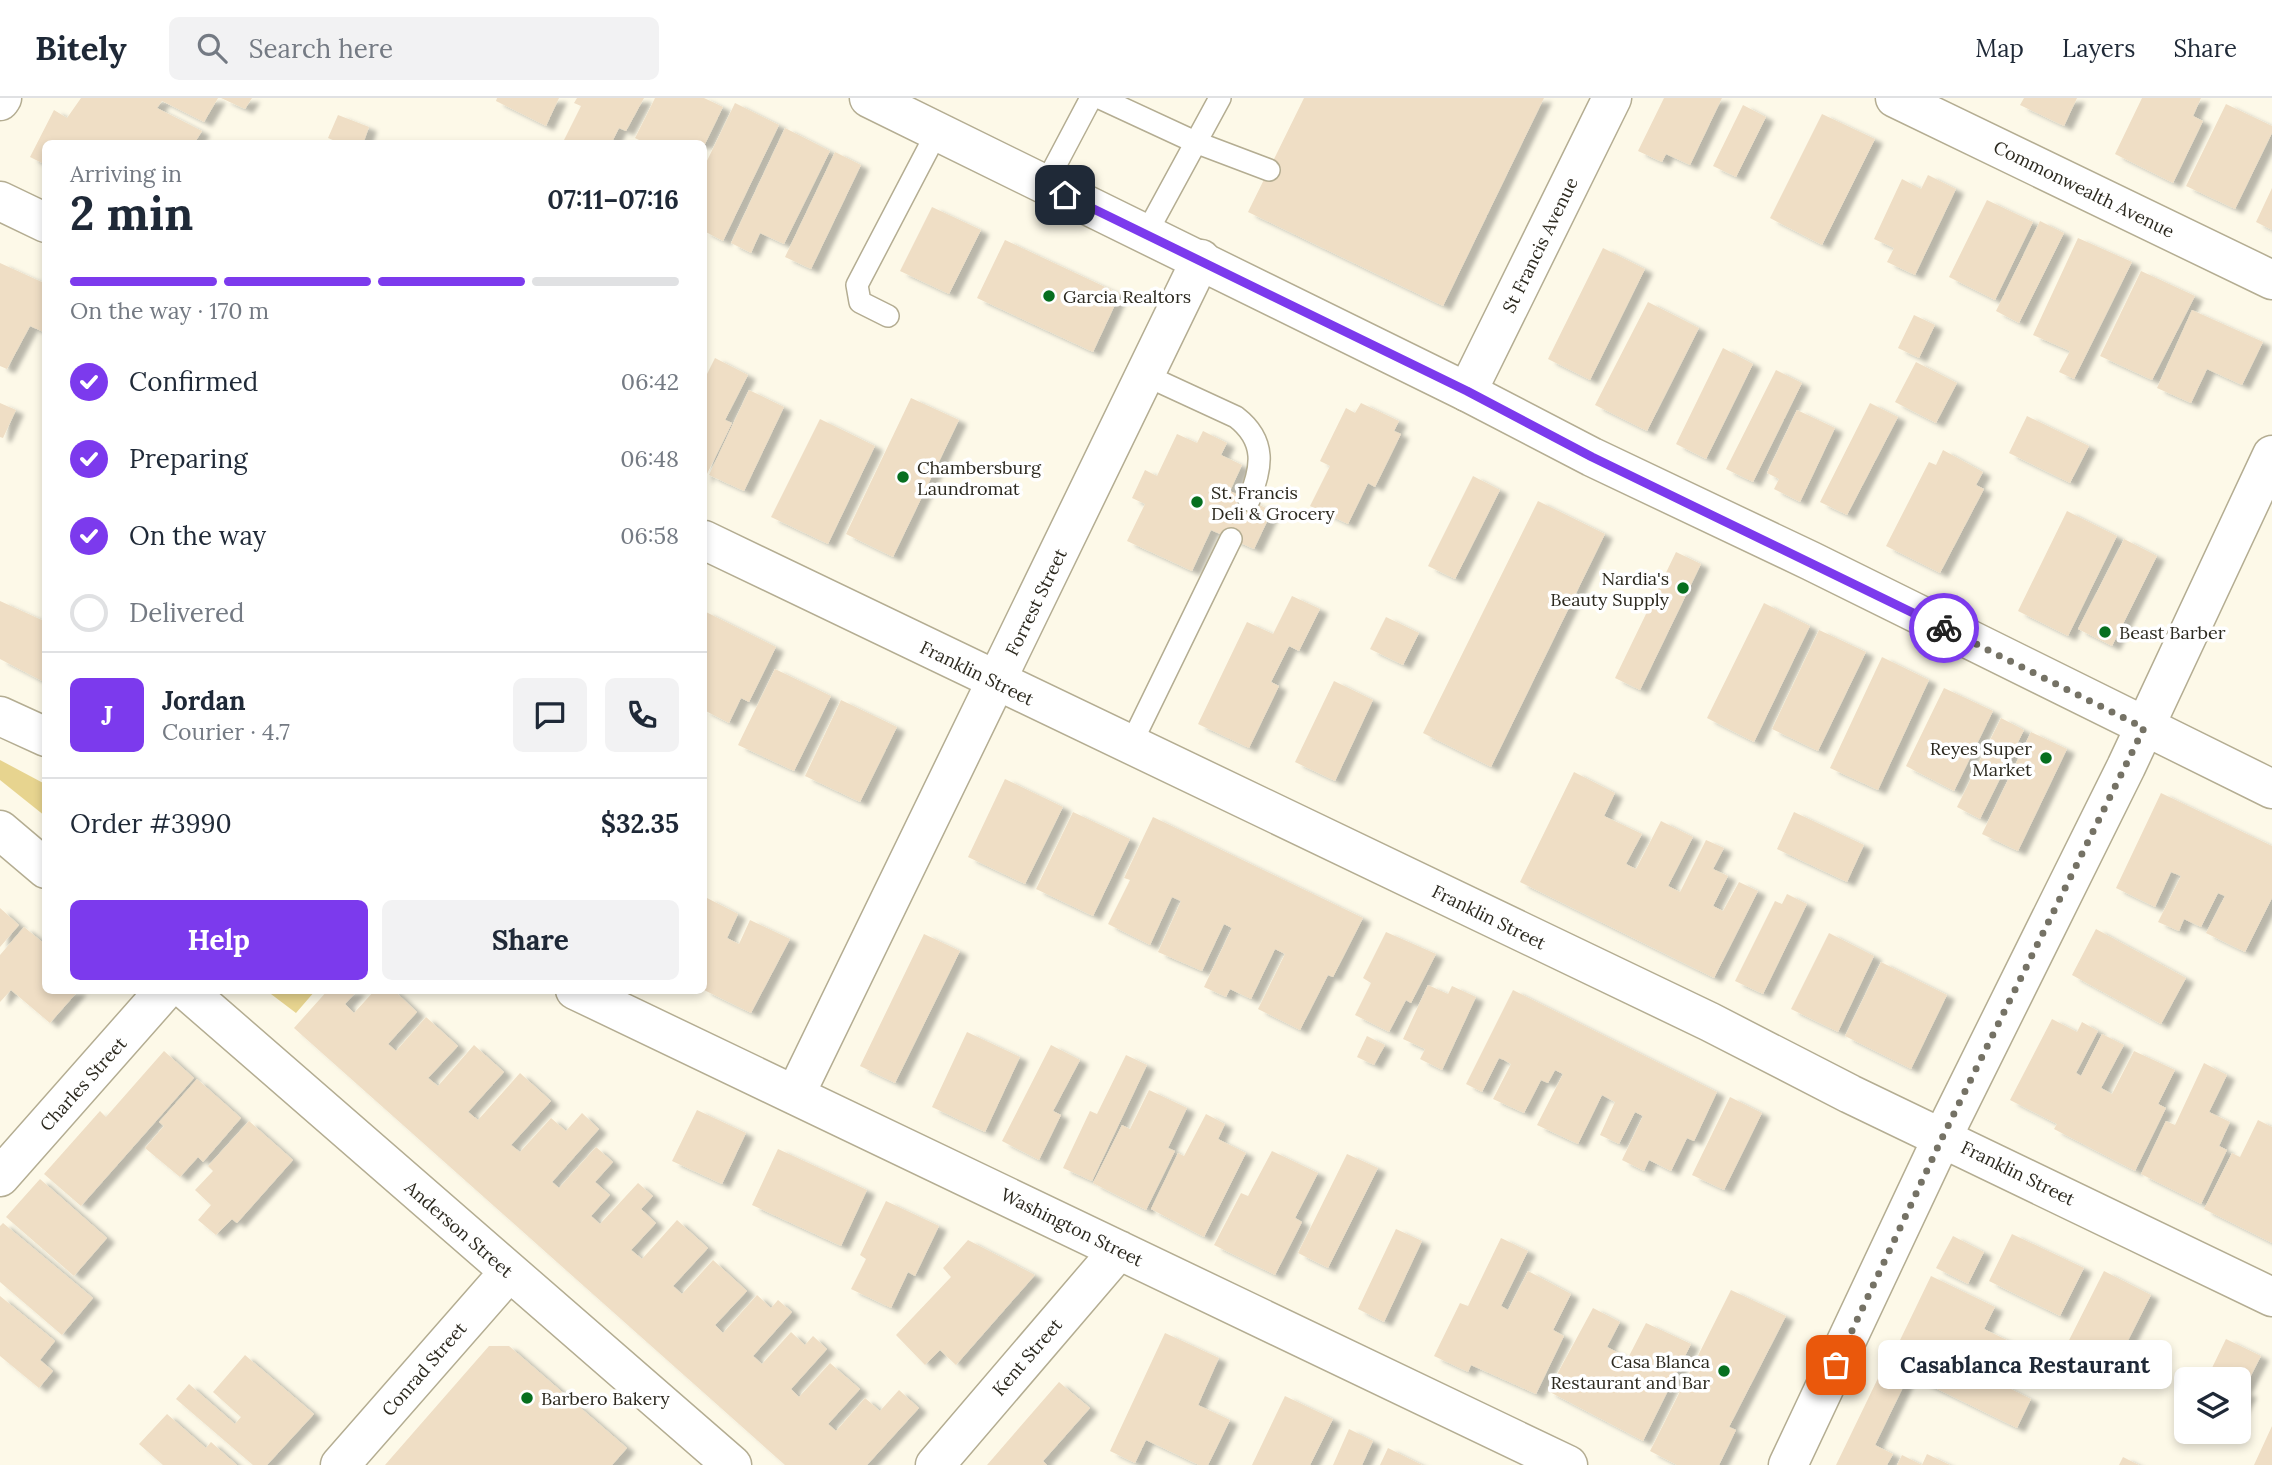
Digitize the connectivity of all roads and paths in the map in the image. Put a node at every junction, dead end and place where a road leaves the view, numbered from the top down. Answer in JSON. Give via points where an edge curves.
{"nodes":[{"id":1,"x":869,"y":98,"type":"edge"},
{"id":2,"x":1091,"y":98,"type":"edge"},
{"id":3,"x":1100,"y":98,"type":"edge"},
{"id":4,"x":1220,"y":98,"type":"edge"},
{"id":5,"x":1612,"y":98,"type":"edge"},
{"id":6,"x":1895,"y":98,"type":"edge"},
{"id":7,"x":937,"y":132,"type":"junction"},
{"id":8,"x":1195,"y":142,"type":"junction"},
{"id":9,"x":1269,"y":170,"type":"dead end"},
{"id":10,"x":1045,"y":186,"type":"junction"},
{"id":11,"x":0,"y":201,"type":"edge"},
{"id":12,"x":42,"y":221,"type":"edge"},
{"id":13,"x":1146,"y":234,"type":"junction"},
{"id":14,"x":1201,"y":259,"type":"junction"},
{"id":15,"x":2272,"y":280,"type":"edge"},
{"id":16,"x":888,"y":316,"type":"dead end"},
{"id":17,"x":1145,"y":375,"type":"junction"},
{"id":18,"x":1467,"y":391,"type":"junction"},
{"id":19,"x":2272,"y":455,"type":"edge"},
{"id":20,"x":1249,"y":500,"type":"dead end"},
{"id":21,"x":1231,"y":539,"type":"dead end"},
{"id":22,"x":707,"y":541,"type":"edge"},
{"id":23,"x":996,"y":682,"type":"junction"},
{"id":24,"x":0,"y":716,"type":"edge"},
{"id":25,"x":2144,"y":728,"type":"junction"},
{"id":26,"x":42,"y":735,"type":"edge"},
{"id":27,"x":1130,"y":746,"type":"junction"},
{"id":28,"x":2272,"y":789,"type":"edge"},
{"id":29,"x":0,"y":830,"type":"edge"},
{"id":30,"x":42,"y":866,"type":"edge"},
{"id":31,"x":161,"y":994,"type":"edge"},
{"id":32,"x":191,"y":994,"type":"edge"},
{"id":33,"x":583,"y":994,"type":"edge"},
{"id":34,"x":796,"y":1095,"type":"junction"},
{"id":35,"x":1943,"y":1136,"type":"junction"},
{"id":36,"x":0,"y":1177,"type":"edge"},
{"id":37,"x":1119,"y":1250,"type":"junction"},
{"id":38,"x":509,"y":1272,"type":"junction"},
{"id":39,"x":2272,"y":1297,"type":"edge"},
{"id":40,"x":340,"y":1465,"type":"edge"},
{"id":41,"x":733,"y":1465,"type":"edge"},
{"id":42,"x":935,"y":1465,"type":"edge"},
{"id":43,"x":1569,"y":1465,"type":"edge"},
{"id":44,"x":1788,"y":1465,"type":"edge"}],
"edges":[{"from":1,"to":7,"type":"street"},
{"from":2,"to":10,"type":"lane"},
{"from":3,"to":8,"type":"lane"},
{"from":4,"to":8,"type":"lane"},
{"from":5,"to":18,"type":"street","name":"St Francis Avenue"},
{"from":6,"to":15,"type":"street","name":"Commonwealth Avenue"},
{"from":7,"to":10,"type":"street"},
{"from":7,"to":16,"type":"lane","via":[[857,285],[860,302]]},
{"from":8,"to":9,"type":"lane"},
{"from":8,"to":13,"type":"lane"},
{"from":10,"to":13,"type":"street"},
{"from":11,"to":12,"type":"street"},
{"from":13,"to":14,"type":"street"},
{"from":14,"to":17,"type":"street","name":"Forrest Street"},
{"from":14,"to":18,"type":"street"},
{"from":17,"to":20,"type":"lane","via":[[1246,425],[1260,463]]},
{"from":17,"to":23,"type":"street","name":"Forrest Street"},
{"from":18,"to":25,"type":"street"},
{"from":19,"to":25,"type":"street"},
{"from":21,"to":27,"type":"lane"},
{"from":22,"to":23,"type":"street","name":"Franklin Street"},
{"from":23,"to":27,"type":"street","name":"Franklin Street"},
{"from":23,"to":34,"type":"street","name":"Forrest Street"},
{"from":24,"to":26,"type":"street"},
{"from":25,"to":28,"type":"street"},
{"from":25,"to":35,"type":"street"},
{"from":27,"to":35,"type":"street","name":"Franklin Street"},
{"from":29,"to":30,"type":"street"},
{"from":31,"to":36,"type":"street","name":"Charles Street"},
{"from":32,"to":38,"type":"street","name":"Anderson Street"},
{"from":33,"to":34,"type":"street","name":"Washington Street"},
{"from":34,"to":37,"type":"street","name":"Washington Street"},
{"from":35,"to":39,"type":"street","name":"Franklin Street"},
{"from":35,"to":44,"type":"street"},
{"from":37,"to":42,"type":"street","name":"Kent Street"},
{"from":37,"to":43,"type":"street","name":"Washington Street"},
{"from":38,"to":40,"type":"street","name":"Conrad Street"},
{"from":38,"to":41,"type":"street","name":"Anderson Street"}]}
